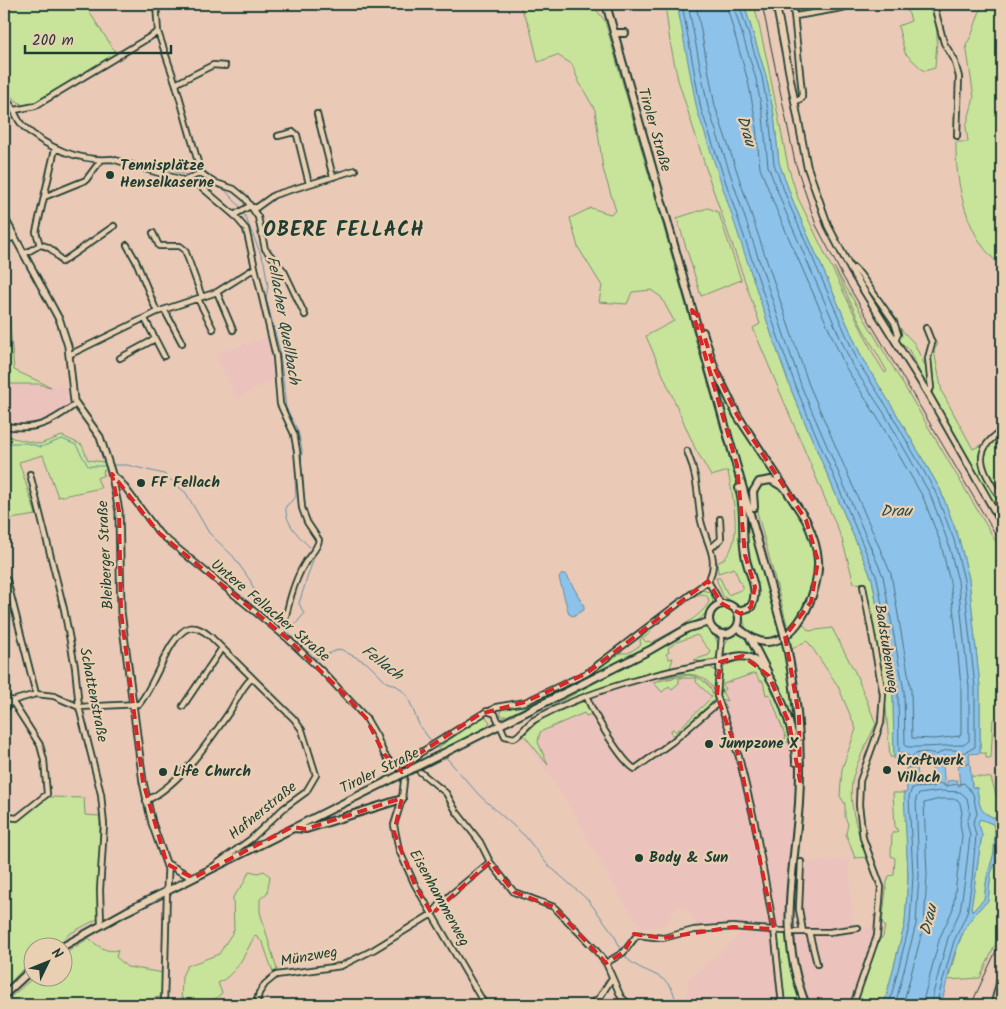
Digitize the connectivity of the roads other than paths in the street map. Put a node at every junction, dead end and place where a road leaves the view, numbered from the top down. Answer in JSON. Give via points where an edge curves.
{"nodes":[{"id":1,"x":156,"y":4,"type":"edge"},
{"id":2,"x":606,"y":4,"type":"edge"},
{"id":3,"x":776,"y":4,"type":"edge"},
{"id":4,"x":793,"y":4,"type":"edge"},
{"id":5,"x":855,"y":4,"type":"edge"},
{"id":6,"x":931,"y":4,"type":"edge"},
{"id":7,"x":796,"y":16,"type":"junction"},
{"id":8,"x":158,"y":32,"type":"junction"},
{"id":9,"x":624,"y":32,"type":"dead end"},
{"id":10,"x":614,"y":34,"type":"junction"},
{"id":11,"x":225,"y":66,"type":"dead end"},
{"id":12,"x":176,"y":85,"type":"junction"},
{"id":13,"x":4,"y":97,"type":"edge"},
{"id":14,"x":795,"y":102,"type":"junction"},
{"id":15,"x":15,"y":110,"type":"junction"},
{"id":16,"x":318,"y":114,"type":"dead end"},
{"id":17,"x":278,"y":136,"type":"dead end"},
{"id":18,"x":956,"y":136,"type":"dead end"},
{"id":19,"x":55,"y":149,"type":"junction"},
{"id":20,"x":100,"y":160,"type":"junction"},
{"id":21,"x":355,"y":170,"type":"dead end"},
{"id":22,"x":199,"y":174,"type":"junction"},
{"id":23,"x":333,"y":177,"type":"junction"},
{"id":24,"x":188,"y":179,"type":"junction"},
{"id":25,"x":309,"y":184,"type":"junction"},
{"id":26,"x":44,"y":197,"type":"junction"},
{"id":27,"x":245,"y":209,"type":"junction"},
{"id":28,"x":234,"y":215,"type":"junction"},
{"id":29,"x":4,"y":217,"type":"edge"},
{"id":30,"x":114,"y":226,"type":"dead end"},
{"id":31,"x":153,"y":233,"type":"dead end"},
{"id":32,"x":14,"y":236,"type":"junction"},
{"id":33,"x":4,"y":242,"type":"edge"},
{"id":34,"x":40,"y":245,"type":"junction"},
{"id":35,"x":127,"y":245,"type":"dead end"},
{"id":36,"x":24,"y":254,"type":"junction"},
{"id":37,"x":255,"y":268,"type":"junction"},
{"id":38,"x":216,"y":292,"type":"junction"},
{"id":39,"x":200,"y":298,"type":"junction"},
{"id":40,"x":165,"y":310,"type":"junction"},
{"id":41,"x":692,"y":310,"type":"junction"},
{"id":42,"x":157,"y":312,"type":"junction"},
{"id":43,"x":306,"y":315,"type":"dead end"},
{"id":44,"x":145,"y":319,"type":"junction"},
{"id":45,"x":926,"y":328,"type":"dead end"},
{"id":46,"x":213,"y":329,"type":"dead end"},
{"id":47,"x":232,"y":330,"type":"dead end"},
{"id":48,"x":155,"y":339,"type":"junction"},
{"id":49,"x":182,"y":343,"type":"dead end"},
{"id":50,"x":69,"y":356,"type":"junction"},
{"id":51,"x":164,"y":356,"type":"dead end"},
{"id":52,"x":120,"y":358,"type":"dead end"},
{"id":53,"x":927,"y":392,"type":"junction"},
{"id":54,"x":76,"y":404,"type":"junction"},
{"id":55,"x":4,"y":426,"type":"edge"},
{"id":56,"x":1002,"y":431,"type":"edge"},
{"id":57,"x":686,"y":451,"type":"dead end"},
{"id":58,"x":737,"y":465,"type":"junction"},
{"id":59,"x":111,"y":472,"type":"junction"},
{"id":60,"x":30,"y":474,"type":"dead end"},
{"id":61,"x":792,"y":498,"type":"junction"},
{"id":62,"x":1002,"y":501,"type":"edge"},
{"id":63,"x":720,"y":519,"type":"dead end"},
{"id":64,"x":1002,"y":524,"type":"edge"},
{"id":65,"x":756,"y":532,"type":"junction"},
{"id":66,"x":712,"y":547,"type":"junction"},
{"id":67,"x":4,"y":578,"type":"edge"},
{"id":68,"x":708,"y":581,"type":"junction"},
{"id":69,"x":863,"y":586,"type":"dead end"},
{"id":70,"x":722,"y":604,"type":"junction"},
{"id":71,"x":738,"y":612,"type":"junction"},
{"id":72,"x":709,"y":622,"type":"junction"},
{"id":73,"x":738,"y":628,"type":"junction"},
{"id":74,"x":282,"y":630,"type":"junction"},
{"id":75,"x":722,"y":635,"type":"junction"},
{"id":76,"x":750,"y":637,"type":"junction"},
{"id":77,"x":222,"y":648,"type":"junction"},
{"id":78,"x":720,"y":662,"type":"junction"},
{"id":79,"x":769,"y":676,"type":"junction"},
{"id":80,"x":251,"y":679,"type":"junction"},
{"id":81,"x":36,"y":694,"type":"junction"},
{"id":82,"x":4,"y":697,"type":"edge"},
{"id":83,"x":587,"y":697,"type":"junction"},
{"id":84,"x":12,"y":701,"type":"junction"},
{"id":85,"x":720,"y":702,"type":"junction"},
{"id":86,"x":133,"y":705,"type":"junction"},
{"id":87,"x":183,"y":706,"type":"dead end"},
{"id":88,"x":79,"y":707,"type":"junction"},
{"id":89,"x":4,"y":710,"type":"edge"},
{"id":90,"x":490,"y":711,"type":"junction"},
{"id":91,"x":499,"y":726,"type":"junction"},
{"id":92,"x":410,"y":764,"type":"junction"},
{"id":93,"x":405,"y":772,"type":"junction"},
{"id":94,"x":800,"y":781,"type":"junction"},
{"id":95,"x":402,"y":798,"type":"junction"},
{"id":96,"x":146,"y":801,"type":"junction"},
{"id":97,"x":4,"y":813,"type":"edge"},
{"id":98,"x":292,"y":828,"type":"junction"},
{"id":99,"x":490,"y":862,"type":"junction"},
{"id":100,"x":801,"y":862,"type":"dead end"},
{"id":101,"x":167,"y":864,"type":"junction"},
{"id":102,"x":210,"y":869,"type":"junction"},
{"id":103,"x":192,"y":878,"type":"junction"},
{"id":104,"x":167,"y":890,"type":"junction"},
{"id":105,"x":432,"y":914,"type":"junction"},
{"id":106,"x":101,"y":924,"type":"junction"},
{"id":107,"x":858,"y":928,"type":"dead end"},
{"id":108,"x":774,"y":929,"type":"junction"},
{"id":109,"x":784,"y":931,"type":"dead end"},
{"id":110,"x":794,"y":932,"type":"dead end"},
{"id":111,"x":803,"y":932,"type":"junction"},
{"id":112,"x":810,"y":932,"type":"junction"},
{"id":113,"x":72,"y":941,"type":"edge"},
{"id":114,"x":606,"y":963,"type":"junction"},
{"id":115,"x":817,"y":964,"type":"dead end"},
{"id":116,"x":1002,"y":974,"type":"edge"},
{"id":117,"x":22,"y":978,"type":"edge"},
{"id":118,"x":612,"y":978,"type":"junction"},
{"id":119,"x":4,"y":995,"type":"edge"},
{"id":120,"x":164,"y":1005,"type":"edge"},
{"id":121,"x":256,"y":1005,"type":"edge"},
{"id":122,"x":485,"y":1005,"type":"edge"},
{"id":123,"x":591,"y":1005,"type":"edge"},
{"id":124,"x":630,"y":1005,"type":"edge"},
{"id":125,"x":782,"y":1005,"type":"edge"},
{"id":126,"x":806,"y":1005,"type":"edge"},
{"id":127,"x":853,"y":1005,"type":"edge"},
{"id":128,"x":994,"y":1005,"type":"edge"}],
"edges":[{"from":1,"to":8,"type":"street"},
{"from":2,"to":10,"type":"main road","name":"Tiroler Straße"},
{"from":3,"to":14,"type":"main road"},
{"from":4,"to":7,"type":"street"},
{"from":5,"to":7,"type":"street"},
{"from":6,"to":18,"type":"street","via":[[959,77]]},
{"from":7,"to":14,"type":"street","via":[[802,98]]},
{"from":8,"to":12,"type":"street"},
{"from":8,"to":15,"type":"street","via":[[35,106]]},
{"from":9,"to":10,"type":"main road"},
{"from":10,"to":41,"type":"main road","name":"Tiroler Straße"},
{"from":11,"to":12,"type":"street","via":[[213,65]]},
{"from":12,"to":22,"type":"street"},
{"from":13,"to":15,"type":"street"},
{"from":14,"to":53,"type":"main road","via":[[813,186],[828,226],[851,270]]},
{"from":15,"to":19,"type":"street","via":[[21,125]]},
{"from":16,"to":23,"type":"street"},
{"from":17,"to":25,"type":"street","via":[[294,132],[297,135]]},
{"from":19,"to":20,"type":"street"},
{"from":19,"to":26,"type":"street"},
{"from":20,"to":24,"type":"street","via":[[112,159]]},
{"from":20,"to":26,"type":"street","via":[[86,180]]},
{"from":21,"to":23,"type":"street"},
{"from":22,"to":24,"type":"street"},
{"from":22,"to":27,"type":"street","via":[[234,189],[245,198]]},
{"from":23,"to":25,"type":"street"},
{"from":24,"to":28,"type":"street","via":[[208,191]]},
{"from":25,"to":27,"type":"street","via":[[274,195],[256,208]]},
{"from":26,"to":34,"type":"street","via":[[36,232]]},
{"from":27,"to":28,"type":"street"},
{"from":27,"to":43,"type":"street","via":[[258,217],[265,249],[284,271]]},
{"from":28,"to":37,"type":"street","via":[[246,229]]},
{"from":29,"to":32,"type":"main road","name":"Bleiberger Straße"},
{"from":30,"to":34,"type":"street","via":[[62,262],[50,247]]},
{"from":31,"to":39,"type":"street","via":[[159,246],[180,246],[185,250]]},
{"from":32,"to":33,"type":"street"},
{"from":32,"to":36,"type":"main road","name":"Bleiberger Straße"},
{"from":34,"to":36,"type":"street"},
{"from":35,"to":42,"type":"street"},
{"from":36,"to":50,"type":"main road","name":"Bleiberger Straße","via":[[60,321]]},
{"from":37,"to":38,"type":"street"},
{"from":37,"to":74,"type":"street","via":[[276,357],[280,404],[298,451],[302,508],[319,540],[318,547],[304,563]]},
{"from":38,"to":39,"type":"street"},
{"from":38,"to":47,"type":"street"},
{"from":39,"to":40,"type":"street"},
{"from":39,"to":46,"type":"street"},
{"from":40,"to":42,"type":"street"},
{"from":40,"to":49,"type":"street"},
{"from":41,"to":58,"type":"main road"},
{"from":41,"to":61,"type":"main road","via":[[698,316],[714,367],[737,415]]},
{"from":42,"to":44,"type":"street"},
{"from":44,"to":48,"type":"street"},
{"from":44,"to":50,"type":"street"},
{"from":45,"to":53,"type":"street","via":[[932,343],[928,358],[931,388]]},
{"from":48,"to":51,"type":"street"},
{"from":48,"to":52,"type":"street"},
{"from":50,"to":54,"type":"main road","name":"Bleiberger Straße"},
{"from":53,"to":64,"type":"main road"},
{"from":54,"to":55,"type":"street","via":[[38,427]]},
{"from":54,"to":59,"type":"main road","name":"Bleiberger Straße","via":[[97,432]]},
{"from":56,"to":62,"type":"street","via":[[987,441],[981,462]]},
{"from":57,"to":66,"type":"street","via":[[698,482],[700,515]]},
{"from":58,"to":65,"type":"main road"},
{"from":58,"to":71,"type":"main road","via":[[736,478],[744,513],[745,555],[755,595],[751,607]]},
{"from":59,"to":74,"type":"street","name":"Untere Fellacher Straße","via":[[159,533]]},
{"from":59,"to":86,"type":"main road","name":"Bleiberger Straße","via":[[119,511],[121,612]]},
{"from":60,"to":88,"type":"street","name":"Schattenstraße","via":[[64,609]]},
{"from":61,"to":65,"type":"main road","via":[[776,482],[759,482],[752,492]]},
{"from":61,"to":76,"type":"main road","via":[[806,520],[816,547],[815,589],[804,614],[783,636],[769,642]]},
{"from":63,"to":66,"type":"street","via":[[721,539]]},
{"from":65,"to":94,"type":"main road","bridge":true,"via":[[788,652],[799,716]]},
{"from":66,"to":68,"type":"street","via":[[714,565]]},
{"from":67,"to":81,"type":"street","via":[[16,610]]},
{"from":68,"to":70,"type":"street"},
{"from":68,"to":90,"type":"street","name":"Eisenhammerweg","via":[[587,673],[525,702]]},
{"from":69,"to":127,"type":"street","name":"Badstubenweg","via":[[883,694],[881,723],[860,781],[859,805],[863,838],[881,887],[877,936]]},
{"from":70,"to":71,"type":"main road","via":[[732,606]]},
{"from":70,"to":72,"type":"main road","via":[[713,609]]},
{"from":71,"to":73,"type":"main road"},
{"from":72,"to":75,"type":"main road","via":[[714,631]]},
{"from":72,"to":91,"type":"main road","name":"Tiroler Straße","via":[[688,628]]},
{"from":73,"to":75,"type":"main road"},
{"from":73,"to":76,"type":"main road"},
{"from":74,"to":93,"type":"street","name":"Untere Fellacher Straße","via":[[366,718],[384,754]]},
{"from":75,"to":78,"type":"street"},
{"from":76,"to":79,"type":"main road"},
{"from":77,"to":80,"type":"street","name":"Hafnerstraße"},
{"from":77,"to":86,"type":"street","name":"Hafnerstraße","via":[[204,632],[196,628],[186,629],[170,645],[141,702]]},
{"from":77,"to":87,"type":"street"},
{"from":78,"to":79,"type":"main road","via":[[743,656]]},
{"from":78,"to":83,"type":"street","via":[[628,682]]},
{"from":78,"to":85,"type":"street"},
{"from":79,"to":94,"type":"main road","via":[[789,722]]},
{"from":80,"to":96,"type":"street","via":[[184,770]]},
{"from":80,"to":102,"type":"street","name":"Hafnerstraße","via":[[298,724],[316,775],[306,792]]},
{"from":81,"to":84,"type":"street"},
{"from":81,"to":88,"type":"street","via":[[54,696]]},
{"from":82,"to":84,"type":"street"},
{"from":83,"to":85,"type":"street","via":[[623,759],[635,769]]},
{"from":83,"to":91,"type":"street","via":[[535,720],[514,738],[505,736]]},
{"from":84,"to":89,"type":"street"},
{"from":84,"to":97,"type":"street","via":[[40,745],[47,794],[17,818]]},
{"from":85,"to":108,"type":"street","via":[[739,757]]},
{"from":86,"to":88,"type":"street"},
{"from":86,"to":96,"type":"main road","name":"Bleiberger Straße"},
{"from":88,"to":106,"type":"street","name":"Schattenstraße","via":[[101,794],[104,825]]},
{"from":90,"to":91,"type":"street","via":[[495,714]]},
{"from":90,"to":92,"type":"street","name":"Eisenhammerweg","via":[[480,714],[420,753]]},
{"from":91,"to":98,"type":"main road","name":"Tiroler Straße","bridge":true},
{"from":92,"to":93,"type":"street","name":"Eisenhammerweg"},
{"from":92,"to":99,"type":"street","via":[[446,793]]},
{"from":93,"to":95,"type":"street","name":"Eisenhammerweg"},
{"from":94,"to":126,"type":"main road","via":[[788,916],[796,974]]},
{"from":95,"to":98,"type":"main road","via":[[306,829]]},
{"from":95,"to":105,"type":"street","name":"Eisenhammerweg","via":[[394,832],[415,886]]},
{"from":96,"to":101,"type":"main road","name":"Bleiberger Straße"},
{"from":98,"to":102,"type":"main road","name":"Tiroler Straße"},
{"from":99,"to":105,"type":"street","name":"Münzweg"},
{"from":99,"to":114,"type":"street","via":[[514,892],[554,907]]},
{"from":100,"to":111,"type":"street","via":[[799,909]]},
{"from":101,"to":103,"type":"main road"},
{"from":101,"to":104,"type":"main road","name":"Bleiberger Straße"},
{"from":102,"to":103,"type":"main road","name":"Tiroler Straße"},
{"from":103,"to":104,"type":"main road","name":"Tiroler Straße"},
{"from":104,"to":106,"type":"main road","name":"Tiroler Straße"},
{"from":104,"to":120,"type":"street"},
{"from":105,"to":121,"type":"street","name":"Münzweg","via":[[341,966],[276,975],[264,984]]},
{"from":105,"to":122,"type":"street","name":"Eisenhammerweg"},
{"from":106,"to":113,"type":"main road","name":"Tiroler Straße"},
{"from":107,"to":112,"type":"street"},
{"from":108,"to":109,"type":"street"},
{"from":108,"to":114,"type":"street","via":[[733,927],[694,930],[657,938],[637,936],[622,953]]},
{"from":108,"to":125,"type":"street"},
{"from":110,"to":111,"type":"street"},
{"from":111,"to":112,"type":"street"},
{"from":112,"to":115,"type":"street"},
{"from":114,"to":118,"type":"street"},
{"from":116,"to":128,"type":"main road"},
{"from":117,"to":119,"type":"main road"},
{"from":118,"to":123,"type":"street"},
{"from":118,"to":124,"type":"street","via":[[621,997]]}]}
